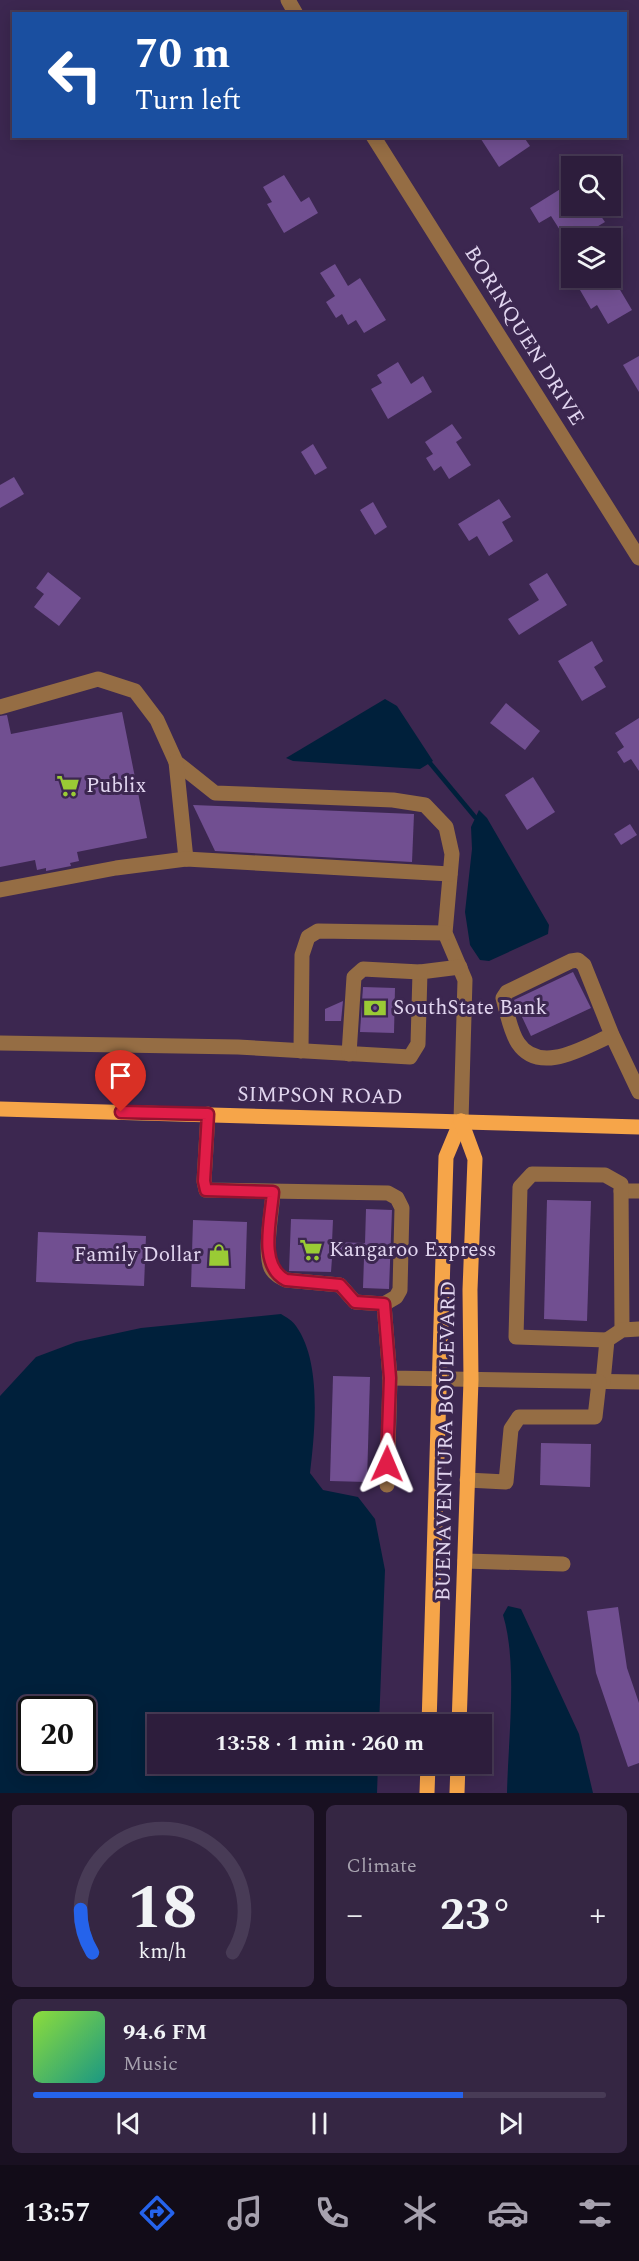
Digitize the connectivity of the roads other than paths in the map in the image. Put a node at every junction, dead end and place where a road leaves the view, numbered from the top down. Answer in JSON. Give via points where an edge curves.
{"nodes":[{"id":1,"x":374,"y":138,"type":"edge"},
{"id":2,"x":639,"y":558,"type":"edge"},
{"id":3,"x":0,"y":707,"type":"edge"},
{"id":4,"x":176,"y":762,"type":"junction"},
{"id":5,"x":186,"y":859,"type":"junction"},
{"id":6,"x":450,"y":874,"type":"junction"},
{"id":7,"x":0,"y":890,"type":"edge"},
{"id":8,"x":445,"y":933,"type":"junction"},
{"id":9,"x":460,"y":967,"type":"junction"},
{"id":10,"x":420,"y":972,"type":"junction"},
{"id":11,"x":612,"y":1035,"type":"junction"},
{"id":12,"x":0,"y":1043,"type":"edge"},
{"id":13,"x":301,"y":1051,"type":"junction"},
{"id":14,"x":349,"y":1054,"type":"junction"},
{"id":15,"x":639,"y":1092,"type":"edge"},
{"id":16,"x":0,"y":1109,"type":"edge"},
{"id":17,"x":208,"y":1114,"type":"junction"},
{"id":18,"x":461,"y":1120,"type":"junction"},
{"id":19,"x":639,"y":1127,"type":"edge"},
{"id":20,"x":621,"y":1191,"type":"junction"},
{"id":21,"x":639,"y":1191,"type":"edge"},
{"id":22,"x":273,"y":1192,"type":"junction"},
{"id":23,"x":384,"y":1304,"type":"junction"},
{"id":24,"x":639,"y":1329,"type":"edge"},
{"id":25,"x":622,"y":1330,"type":"junction"},
{"id":26,"x":607,"y":1340,"type":"junction"},
{"id":27,"x":390,"y":1378,"type":"junction"},
{"id":28,"x":440,"y":1379,"type":"junction"},
{"id":29,"x":471,"y":1380,"type":"junction"},
{"id":30,"x":601,"y":1382,"type":"junction"},
{"id":31,"x":639,"y":1382,"type":"edge"},
{"id":32,"x":467,"y":1480,"type":"junction"},
{"id":33,"x":387,"y":1485,"type":"dead end"},
{"id":34,"x":465,"y":1561,"type":"junction"},
{"id":35,"x":563,"y":1564,"type":"dead end"},
{"id":36,"x":429,"y":1714,"type":"edge"},
{"id":37,"x":459,"y":1714,"type":"edge"},
{"id":38,"x":428,"y":1774,"type":"edge"},
{"id":39,"x":458,"y":1774,"type":"edge"},
{"id":40,"x":427,"y":1793,"type":"edge"},
{"id":41,"x":457,"y":1793,"type":"edge"}],
"edges":[{"from":1,"to":2,"type":"street","name":"BORINQUEN DRIVE"},
{"from":3,"to":4,"type":"street","via":[[98,679],[135,691],[157,720]]},
{"from":4,"to":5,"type":"street"},
{"from":4,"to":6,"type":"street","via":[[215,793],[393,800],[425,805],[446,827],[452,854]]},
{"from":5,"to":6,"type":"street"},
{"from":5,"to":7,"type":"street"},
{"from":6,"to":8,"type":"street"},
{"from":8,"to":9,"type":"street"},
{"from":8,"to":13,"type":"street","via":[[318,931],[308,937],[303,955]]},
{"from":9,"to":10,"type":"street"},
{"from":9,"to":18,"type":"street","via":[[465,981]]},
{"from":10,"to":14,"type":"street","via":[[363,969],[354,977]]},
{"from":10,"to":14,"type":"street","via":[[418,1044],[410,1057]]},
{"from":11,"to":11,"type":"street","via":[[555,1059],[543,1058],[518,1043],[502,998],[507,992],[578,960],[584,965]]},
{"from":11,"to":15,"type":"street"},
{"from":12,"to":13,"type":"street"},
{"from":13,"to":14,"type":"street"},
{"from":16,"to":17,"type":"main road","name":"SIMPSON ROAD"},
{"from":17,"to":18,"type":"main road","name":"SIMPSON ROAD"},
{"from":17,"to":22,"type":"street","via":[[206,1190]]},
{"from":18,"to":19,"type":"main road","name":"SIMPSON ROAD"},
{"from":18,"to":28,"type":"main road","name":"BUENAVENTURA BOULEVARD","via":[[446,1157]]},
{"from":18,"to":29,"type":"main road","name":"BUENAVENTURA BOULEVARD","via":[[475,1159]]},
{"from":20,"to":21,"type":"street"},
{"from":20,"to":25,"type":"street"},
{"from":20,"to":26,"type":"street","via":[[621,1184],[605,1175],[532,1174],[520,1187],[516,1337]]},
{"from":22,"to":23,"type":"street","via":[[269,1256],[278,1276],[340,1285],[355,1302]]},
{"from":22,"to":23,"type":"street","via":[[388,1193],[397,1198],[402,1208],[400,1290]]},
{"from":23,"to":27,"type":"street"},
{"from":24,"to":25,"type":"street"},
{"from":25,"to":26,"type":"street"},
{"from":26,"to":30,"type":"street"},
{"from":27,"to":28,"type":"street"},
{"from":27,"to":33,"type":"street"},
{"from":28,"to":29,"type":"street"},
{"from":28,"to":36,"type":"main road","name":"BUENAVENTURA BOULEVARD"},
{"from":29,"to":30,"type":"street"},
{"from":29,"to":32,"type":"main road","name":"BUENAVENTURA BOULEVARD"},
{"from":30,"to":31,"type":"street"},
{"from":30,"to":32,"type":"street","via":[[595,1417],[519,1417],[511,1429],[506,1482]]},
{"from":32,"to":34,"type":"main road","name":"BUENAVENTURA BOULEVARD"},
{"from":34,"to":35,"type":"street"},
{"from":34,"to":37,"type":"main road","name":"BUENAVENTURA BOULEVARD"},
{"from":38,"to":40,"type":"main road"},
{"from":39,"to":41,"type":"main road"}]}
